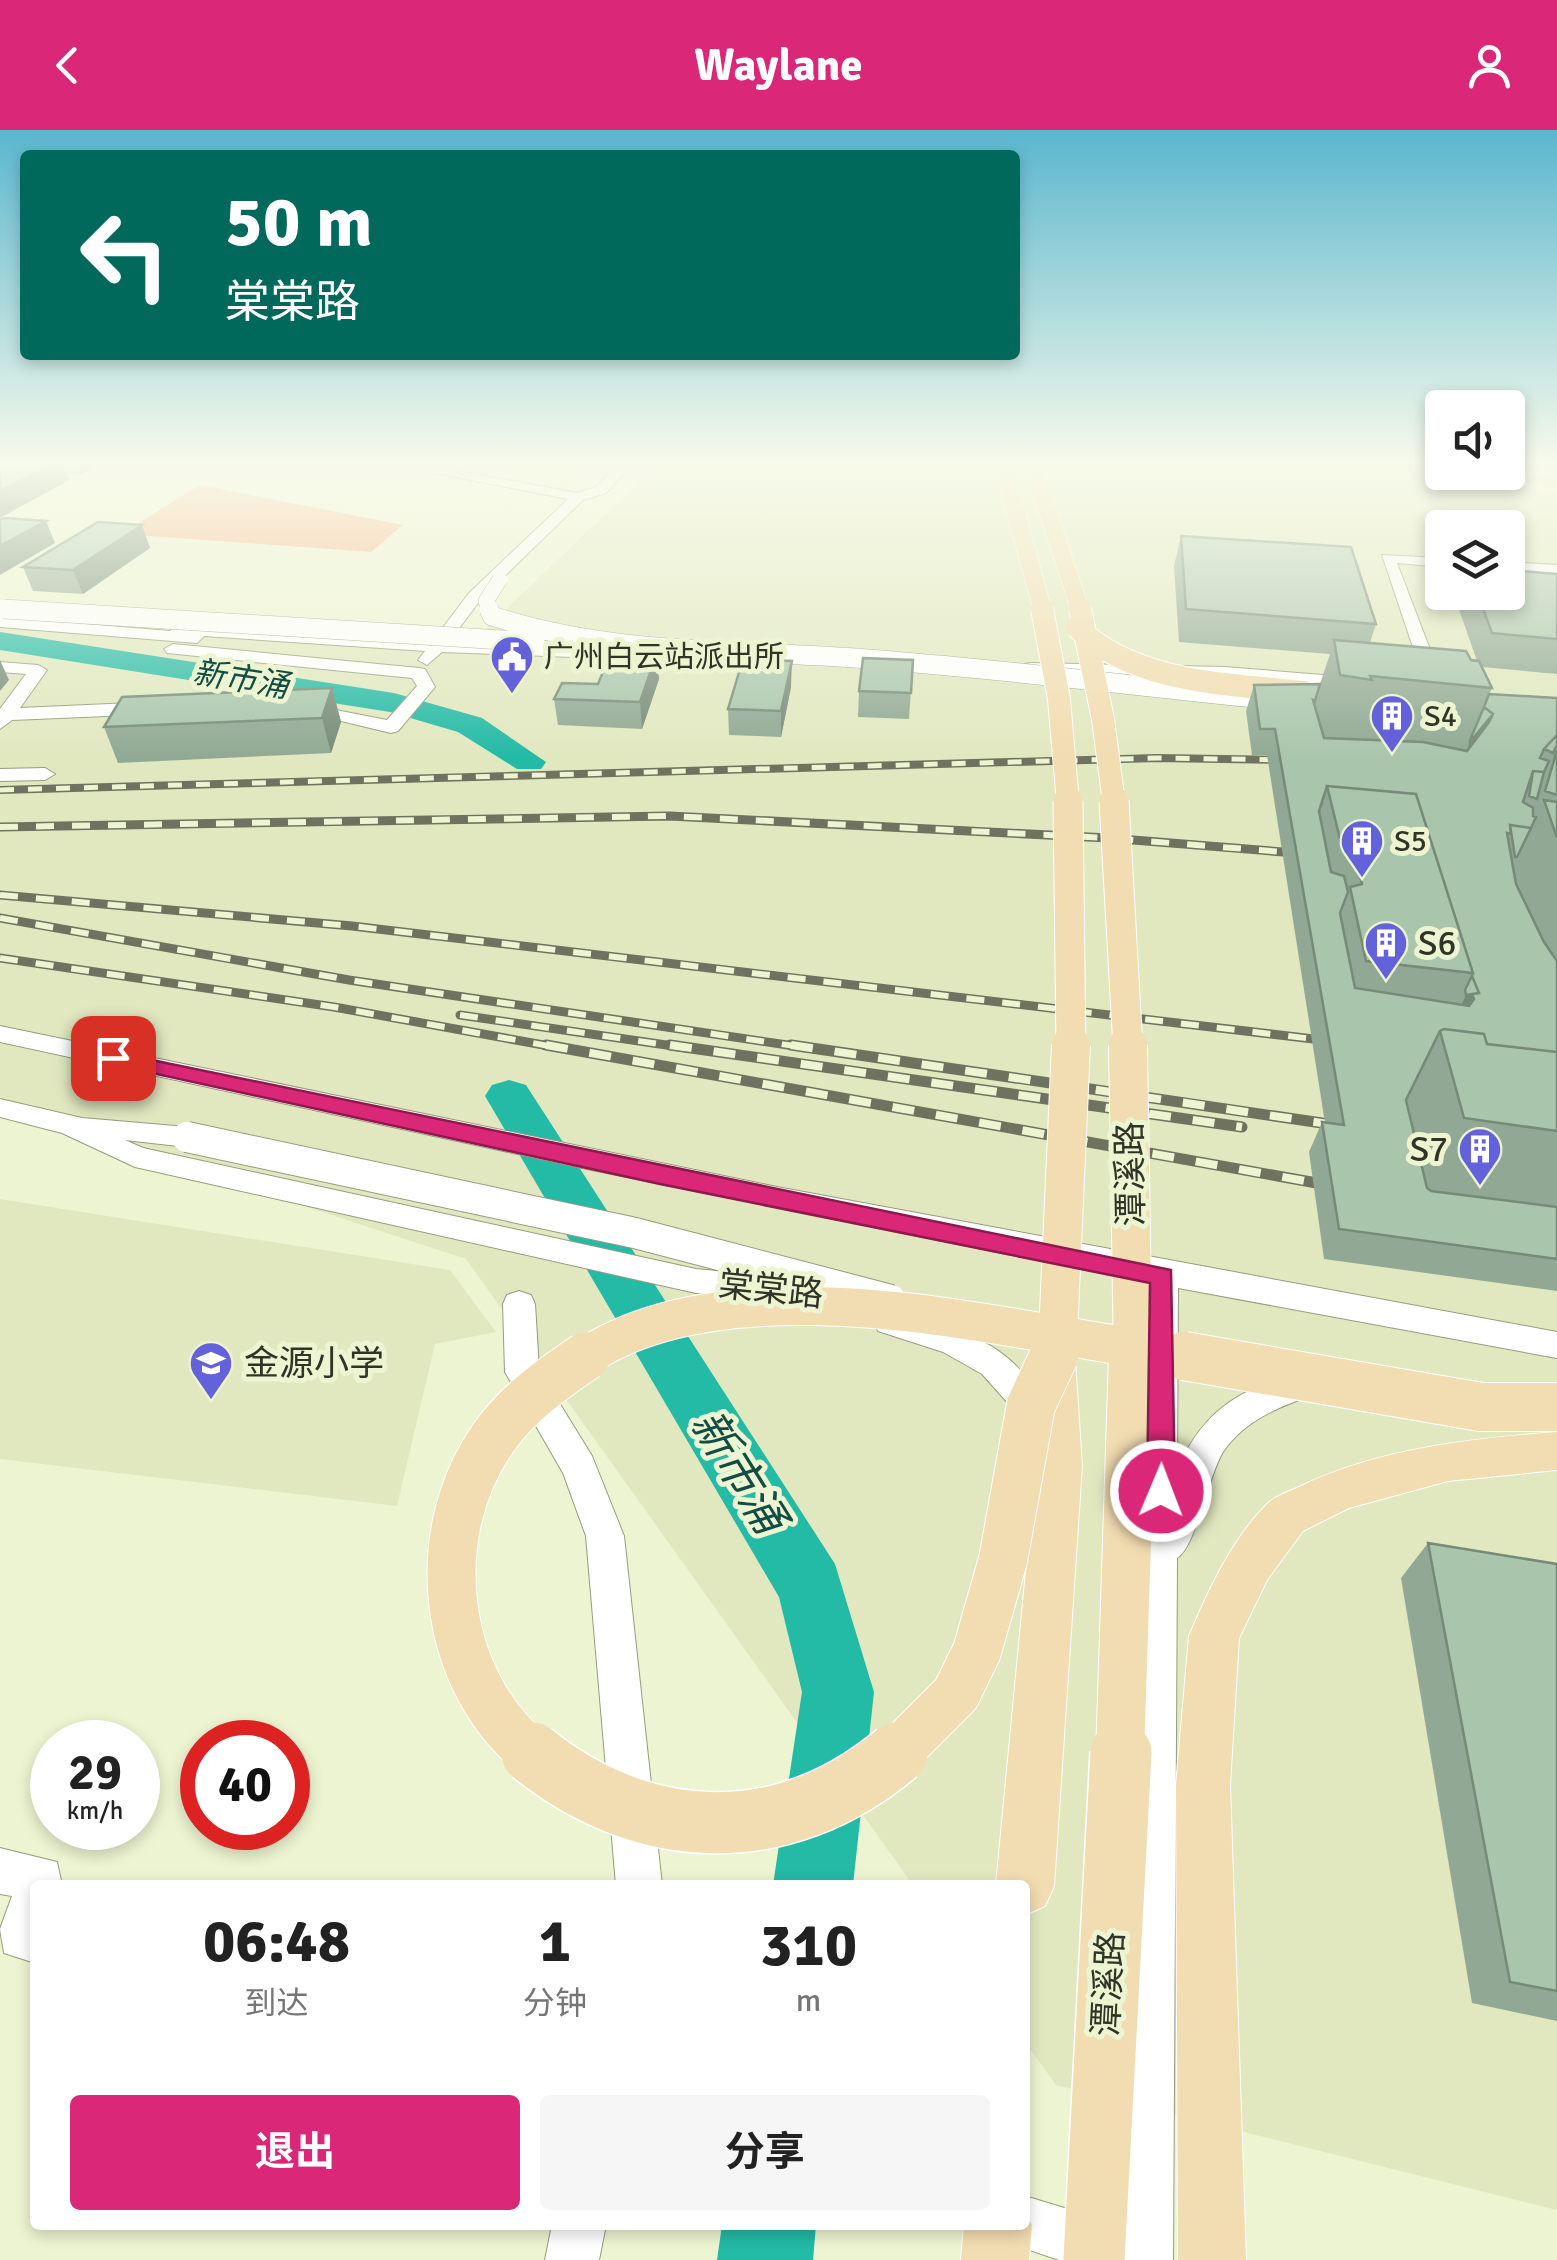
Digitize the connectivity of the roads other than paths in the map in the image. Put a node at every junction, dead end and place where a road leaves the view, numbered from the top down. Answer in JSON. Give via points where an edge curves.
{"nodes":[{"id":1,"x":513,"y":559,"type":"edge"},
{"id":2,"x":519,"y":559,"type":"edge"},
{"id":3,"x":1027,"y":559,"type":"edge"},
{"id":4,"x":1058,"y":559,"type":"edge"},
{"id":5,"x":1067,"y":559,"type":"edge"},
{"id":6,"x":1425,"y":564,"type":"edge"},
{"id":7,"x":1525,"y":571,"type":"edge"},
{"id":8,"x":1557,"y":574,"type":"edge"},
{"id":9,"x":0,"y":608,"type":"edge"},
{"id":10,"x":0,"y":619,"type":"edge"},
{"id":11,"x":0,"y":632,"type":"edge"},
{"id":12,"x":613,"y":646,"type":"junction"},
{"id":13,"x":428,"y":659,"type":"junction"},
{"id":14,"x":0,"y":666,"type":"edge"},
{"id":15,"x":1436,"y":689,"type":"edge"},
{"id":16,"x":1374,"y":693,"type":"joint"},
{"id":17,"x":274,"y":704,"type":"edge"},
{"id":18,"x":1324,"y":706,"type":"edge"},
{"id":19,"x":178,"y":708,"type":"edge"},
{"id":20,"x":2,"y":717,"type":"edge"},
{"id":21,"x":46,"y":774,"type":"dead end"},
{"id":22,"x":0,"y":775,"type":"edge"},
{"id":23,"x":0,"y":1034,"type":"edge"},
{"id":24,"x":0,"y":1108,"type":"edge"},
{"id":25,"x":71,"y":1125,"type":"junction"},
{"id":26,"x":1050,"y":1252,"type":"junction"},
{"id":27,"x":1162,"y":1276,"type":"junction"},
{"id":28,"x":782,"y":1290,"type":"junction"},
{"id":29,"x":520,"y":1304,"type":"dead end"},
{"id":30,"x":964,"y":1319,"type":"junction"},
{"id":31,"x":1164,"y":1335,"type":"junction"},
{"id":32,"x":1051,"y":1338,"type":"junction"},
{"id":33,"x":1557,"y":1346,"type":"edge"},
{"id":34,"x":1361,"y":1367,"type":"junction"},
{"id":35,"x":1557,"y":1399,"type":"edge"},
{"id":36,"x":1557,"y":1408,"type":"edge"},
{"id":37,"x":1557,"y":1451,"type":"edge"},
{"id":38,"x":1040,"y":1490,"type":"junction"},
{"id":39,"x":1160,"y":1569,"type":"junction"},
{"id":40,"x":0,"y":1870,"type":"edge"},
{"id":41,"x":40,"y":1880,"type":"edge"},
{"id":42,"x":639,"y":1880,"type":"edge"},
{"id":43,"x":1010,"y":1880,"type":"edge"},
{"id":44,"x":1025,"y":1880,"type":"edge"},
{"id":45,"x":30,"y":1910,"type":"edge"},
{"id":46,"x":30,"y":1938,"type":"edge"},
{"id":47,"x":1030,"y":2225,"type":"edge"},
{"id":48,"x":578,"y":2230,"type":"edge"},
{"id":49,"x":984,"y":2230,"type":"edge"},
{"id":50,"x":998,"y":2230,"type":"edge"},
{"id":51,"x":1136,"y":2259,"type":"edge"},
{"id":52,"x":572,"y":2260,"type":"edge"},
{"id":53,"x":981,"y":2260,"type":"edge"},
{"id":54,"x":995,"y":2260,"type":"edge"},
{"id":55,"x":1212,"y":2260,"type":"edge"}],
"edges":[{"from":1,"to":13,"type":"street","via":[[475,596]]},
{"from":2,"to":12,"type":"street","bridge":true,"via":[[486,601],[492,616]]},
{"from":3,"to":32,"type":"main road","name":"潭溪路","bridge":true,"via":[[1053,666],[1070,824],[1069,1124]]},
{"from":4,"to":16,"type":"main road","bridge":true,"via":[[1078,628],[1096,646],[1194,678]]},
{"from":5,"to":51,"type":"main road","name":"潭溪路","bridge":true,"via":[[1094,663],[1116,826],[1127,995]]},
{"from":6,"to":15,"type":"street","via":[[1388,562]]},
{"from":7,"to":8,"type":"street"},
{"from":9,"to":12,"type":"street","bridge":true},
{"from":10,"to":13,"type":"street"},
{"from":10,"to":13,"type":"street"},
{"from":11,"to":13,"type":"street"},
{"from":12,"to":18,"type":"street","bridge":true,"via":[[854,658]]},
{"from":13,"to":16,"type":"street","via":[[1225,672]]},
{"from":13,"to":17,"type":"street","via":[[426,687],[391,727]]},
{"from":14,"to":20,"type":"street","via":[[38,670]]},
{"from":19,"to":20,"type":"street"},
{"from":21,"to":22,"type":"street"},
{"from":23,"to":26,"type":"street"},
{"from":24,"to":25,"type":"street","name":"棠棠路"},
{"from":25,"to":28,"type":"street","name":"棠棠路","via":[[135,1157],[696,1281]]},
{"from":25,"to":30,"type":"street","bridge":true,"via":[[188,1137],[635,1233]]},
{"from":26,"to":27,"type":"street"},
{"from":26,"to":32,"type":"street"},
{"from":27,"to":31,"type":"street"},
{"from":27,"to":33,"type":"street"},
{"from":28,"to":32,"type":"street","name":"棠棠路"},
{"from":28,"to":38,"type":"street","via":[[952,1341],[986,1358],[1014,1381],[1029,1411]]},
{"from":29,"to":42,"type":"street","via":[[522,1372],[578,1467],[605,1536]]},
{"from":30,"to":32,"type":"main road","bridge":true,"via":[[758,1307],[670,1319],[590,1351],[530,1396],[472,1472],[457,1509],[448,1582],[456,1643],[475,1686],[530,1755],[565,1784],[618,1810],[680,1823],[790,1813],[836,1796],[886,1764],[963,1686],[1009,1536],[1033,1397]]},
{"from":30,"to":36,"type":"main road","bridge":true,"via":[[1480,1407]]},
{"from":31,"to":32,"type":"street","name":"棠棠路"},
{"from":31,"to":34,"type":"street","name":"棠棠路"},
{"from":31,"to":39,"type":"street"},
{"from":32,"to":38,"type":"street"},
{"from":32,"to":44,"type":"main road","name":"潭溪路","via":[[1059,1466]]},
{"from":34,"to":35,"type":"street","name":"棠棠路"},
{"from":34,"to":39,"type":"street","via":[[1282,1390],[1236,1412],[1203,1446]]},
{"from":37,"to":55,"type":"main road","via":[[1448,1461],[1340,1490],[1286,1516],[1250,1564],[1214,1636],[1203,1785]]},
{"from":38,"to":43,"type":"street"},
{"from":39,"to":51,"type":"street"},
{"from":40,"to":41,"type":"street"},
{"from":45,"to":46,"type":"street","via":[[21,1936]]},
{"from":47,"to":51,"type":"street"},
{"from":48,"to":52,"type":"street"},
{"from":49,"to":53,"type":"street"},
{"from":50,"to":54,"type":"main road"}]}
